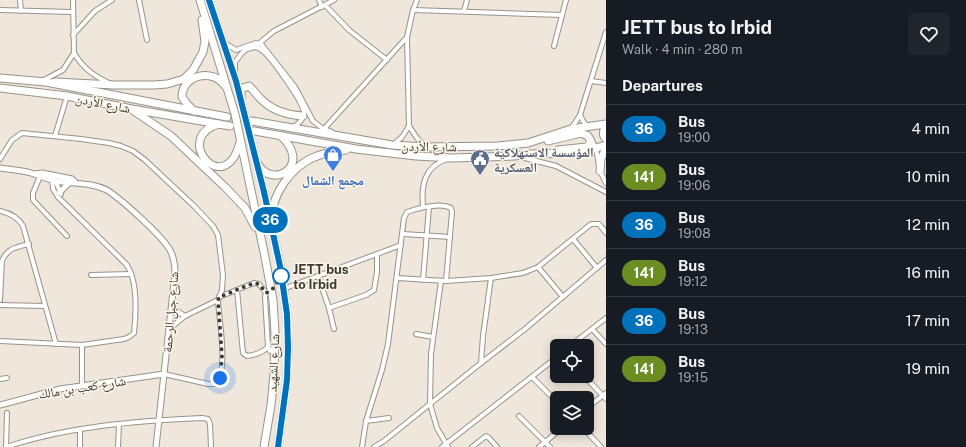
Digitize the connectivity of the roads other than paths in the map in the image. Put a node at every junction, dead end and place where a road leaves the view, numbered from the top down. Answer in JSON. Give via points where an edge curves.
{"nodes":[{"id":1,"x":20,"y":0,"type":"edge"},
{"id":2,"x":73,"y":0,"type":"edge"},
{"id":3,"x":112,"y":0,"type":"edge"},
{"id":4,"x":139,"y":0,"type":"edge"},
{"id":5,"x":199,"y":0,"type":"edge"},
{"id":6,"x":209,"y":0,"type":"edge"},
{"id":7,"x":319,"y":0,"type":"edge"},
{"id":8,"x":334,"y":0,"type":"edge"},
{"id":9,"x":417,"y":0,"type":"edge"},
{"id":10,"x":467,"y":0,"type":"edge"},
{"id":11,"x":566,"y":0,"type":"edge"},
{"id":12,"x":323,"y":6,"type":"junction"},
{"id":13,"x":0,"y":10,"type":"edge"},
{"id":14,"x":413,"y":10,"type":"junction"},
{"id":15,"x":21,"y":11,"type":"junction"},
{"id":16,"x":464,"y":11,"type":"junction"},
{"id":17,"x":72,"y":12,"type":"junction"},
{"id":18,"x":562,"y":15,"type":"junction"},
{"id":19,"x":73,"y":35,"type":"junction"},
{"id":20,"x":606,"y":35,"type":"edge"},
{"id":21,"x":407,"y":37,"type":"junction"},
{"id":22,"x":147,"y":40,"type":"dead end"},
{"id":23,"x":223,"y":42,"type":"junction"},
{"id":24,"x":258,"y":45,"type":"junction"},
{"id":25,"x":554,"y":46,"type":"dead end"},
{"id":26,"x":74,"y":53,"type":"junction"},
{"id":27,"x":387,"y":60,"type":"junction"},
{"id":28,"x":0,"y":78,"type":"edge"},
{"id":29,"x":236,"y":81,"type":"junction"},
{"id":30,"x":591,"y":81,"type":"junction"},
{"id":31,"x":43,"y":82,"type":"junction"},
{"id":32,"x":606,"y":82,"type":"edge"},
{"id":33,"x":114,"y":85,"type":"junction"},
{"id":34,"x":0,"y":88,"type":"edge"},
{"id":35,"x":228,"y":92,"type":"junction"},
{"id":36,"x":68,"y":96,"type":"junction"},
{"id":37,"x":240,"y":99,"type":"junction"},
{"id":38,"x":132,"y":109,"type":"junction"},
{"id":39,"x":196,"y":112,"type":"junction"},
{"id":40,"x":580,"y":115,"type":"junction"},
{"id":41,"x":306,"y":116,"type":"junction"},
{"id":42,"x":227,"y":118,"type":"tunnel mouth"},
{"id":43,"x":252,"y":121,"type":"tunnel mouth"},
{"id":44,"x":220,"y":124,"type":"junction"},
{"id":45,"x":606,"y":125,"type":"edge"},
{"id":46,"x":230,"y":126,"type":"tunnel mouth"},
{"id":47,"x":409,"y":126,"type":"junction"},
{"id":48,"x":588,"y":126,"type":"junction"},
{"id":49,"x":291,"y":128,"type":"junction"},
{"id":50,"x":324,"y":129,"type":"junction"},
{"id":51,"x":570,"y":129,"type":"junction"},
{"id":52,"x":254,"y":131,"type":"dead end"},
{"id":53,"x":55,"y":136,"type":"junction"},
{"id":54,"x":281,"y":136,"type":"junction"},
{"id":55,"x":588,"y":136,"type":"junction"},
{"id":56,"x":343,"y":137,"type":"junction"},
{"id":57,"x":606,"y":139,"type":"edge"},
{"id":58,"x":240,"y":140,"type":"junction"},
{"id":59,"x":528,"y":143,"type":"junction"},
{"id":60,"x":392,"y":145,"type":"junction"},
{"id":61,"x":426,"y":146,"type":"junction"},
{"id":62,"x":606,"y":147,"type":"edge"},
{"id":63,"x":354,"y":149,"type":"junction"},
{"id":64,"x":596,"y":149,"type":"junction"},
{"id":65,"x":253,"y":153,"type":"junction"},
{"id":66,"x":530,"y":154,"type":"junction"},
{"id":67,"x":514,"y":156,"type":"junction"},
{"id":68,"x":452,"y":158,"type":"junction"},
{"id":69,"x":0,"y":159,"type":"edge"},
{"id":70,"x":0,"y":168,"type":"edge"},
{"id":71,"x":600,"y":171,"type":"junction"},
{"id":72,"x":41,"y":175,"type":"junction"},
{"id":73,"x":54,"y":178,"type":"junction"},
{"id":74,"x":72,"y":182,"type":"junction"},
{"id":75,"x":606,"y":183,"type":"edge"},
{"id":76,"x":606,"y":192,"type":"edge"},
{"id":77,"x":61,"y":195,"type":"junction"},
{"id":78,"x":429,"y":207,"type":"junction"},
{"id":79,"x":423,"y":208,"type":"junction"},
{"id":80,"x":0,"y":211,"type":"edge"},
{"id":81,"x":273,"y":233,"type":"junction"},
{"id":82,"x":606,"y":233,"type":"edge"},
{"id":83,"x":403,"y":234,"type":"junction"},
{"id":84,"x":426,"y":235,"type":"junction"},
{"id":85,"x":67,"y":236,"type":"dead end"},
{"id":86,"x":450,"y":237,"type":"junction"},
{"id":87,"x":261,"y":239,"type":"junction"},
{"id":88,"x":573,"y":239,"type":"junction"},
{"id":89,"x":29,"y":244,"type":"junction"},
{"id":90,"x":401,"y":245,"type":"junction"},
{"id":91,"x":377,"y":255,"type":"junction"},
{"id":92,"x":606,"y":260,"type":"edge"},
{"id":93,"x":538,"y":267,"type":"junction"},
{"id":94,"x":597,"y":268,"type":"junction"},
{"id":95,"x":131,"y":274,"type":"junction"},
{"id":96,"x":91,"y":275,"type":"dead end"},
{"id":97,"x":318,"y":276,"type":"junction"},
{"id":98,"x":397,"y":278,"type":"junction"},
{"id":99,"x":491,"y":278,"type":"junction"},
{"id":100,"x":423,"y":280,"type":"junction"},
{"id":101,"x":444,"y":281,"type":"junction"},
{"id":102,"x":283,"y":289,"type":"junction"},
{"id":103,"x":237,"y":290,"type":"junction"},
{"id":104,"x":269,"y":291,"type":"junction"},
{"id":105,"x":563,"y":297,"type":"junction"},
{"id":106,"x":218,"y":298,"type":"junction"},
{"id":107,"x":0,"y":300,"type":"edge"},
{"id":108,"x":0,"y":305,"type":"edge"},
{"id":109,"x":45,"y":306,"type":"junction"},
{"id":110,"x":171,"y":307,"type":"junction"},
{"id":111,"x":329,"y":308,"type":"junction"},
{"id":112,"x":185,"y":316,"type":"junction"},
{"id":113,"x":606,"y":318,"type":"edge"},
{"id":114,"x":169,"y":329,"type":"junction"},
{"id":115,"x":334,"y":329,"type":"dead end"},
{"id":116,"x":592,"y":329,"type":"junction"},
{"id":117,"x":416,"y":334,"type":"dead end"},
{"id":118,"x":434,"y":337,"type":"junction"},
{"id":119,"x":579,"y":339,"type":"edge"},
{"id":120,"x":0,"y":341,"type":"edge"},
{"id":121,"x":56,"y":344,"type":"junction"},
{"id":122,"x":606,"y":344,"type":"edge"},
{"id":123,"x":82,"y":345,"type":"junction"},
{"id":124,"x":268,"y":347,"type":"junction"},
{"id":125,"x":275,"y":353,"type":"junction"},
{"id":126,"x":481,"y":363,"type":"junction"},
{"id":127,"x":550,"y":363,"type":"edge"},
{"id":128,"x":164,"y":374,"type":"junction"},
{"id":129,"x":532,"y":377,"type":"junction"},
{"id":130,"x":7,"y":378,"type":"dead end"},
{"id":131,"x":0,"y":379,"type":"edge"},
{"id":132,"x":591,"y":383,"type":"edge"},
{"id":133,"x":82,"y":385,"type":"junction"},
{"id":134,"x":550,"y":395,"type":"edge"},
{"id":135,"x":605,"y":396,"type":"edge"},
{"id":136,"x":594,"y":403,"type":"edge"},
{"id":137,"x":430,"y":404,"type":"junction"},
{"id":138,"x":0,"y":405,"type":"edge"},
{"id":139,"x":7,"y":413,"type":"dead end"},
{"id":140,"x":519,"y":416,"type":"dead end"},
{"id":141,"x":390,"y":418,"type":"dead end"},
{"id":142,"x":159,"y":420,"type":"junction"},
{"id":143,"x":366,"y":421,"type":"junction"},
{"id":144,"x":119,"y":424,"type":"junction"},
{"id":145,"x":80,"y":429,"type":"junction"},
{"id":146,"x":554,"y":435,"type":"edge"},
{"id":147,"x":589,"y":435,"type":"edge"},
{"id":148,"x":545,"y":442,"type":"junction"},
{"id":149,"x":445,"y":446,"type":"edge"},
{"id":150,"x":6,"y":447,"type":"edge"},
{"id":151,"x":80,"y":447,"type":"edge"},
{"id":152,"x":118,"y":447,"type":"edge"},
{"id":153,"x":156,"y":447,"type":"edge"},
{"id":154,"x":211,"y":447,"type":"edge"},
{"id":155,"x":264,"y":447,"type":"edge"},
{"id":156,"x":278,"y":447,"type":"edge"},
{"id":157,"x":362,"y":447,"type":"edge"},
{"id":158,"x":374,"y":447,"type":"edge"},
{"id":159,"x":472,"y":447,"type":"edge"},
{"id":160,"x":497,"y":447,"type":"edge"},
{"id":161,"x":539,"y":447,"type":"edge"},
{"id":162,"x":550,"y":447,"type":"edge"},
{"id":163,"x":601,"y":447,"type":"edge"}],
"edges":[{"from":1,"to":15,"type":"street"},
{"from":2,"to":17,"type":"street"},
{"from":3,"to":19,"type":"street","via":[[91,15]]},
{"from":4,"to":22,"type":"street"},
{"from":5,"to":33,"type":"highway","via":[[205,41],[201,58],[193,70],[184,78],[167,84]]},
{"from":5,"to":35,"type":"highway","name":"شارع الشهيد"},
{"from":6,"to":23,"type":"highway","name":"شارع الشهيد"},
{"from":7,"to":12,"type":"street"},
{"from":8,"to":12,"type":"street"},
{"from":9,"to":14,"type":"street"},
{"from":10,"to":16,"type":"street"},
{"from":11,"to":18,"type":"street"},
{"from":12,"to":24,"type":"street","via":[[274,31]]},
{"from":12,"to":27,"type":"street"},
{"from":13,"to":15,"type":"street"},
{"from":14,"to":16,"type":"street"},
{"from":14,"to":21,"type":"street"},
{"from":15,"to":17,"type":"street"},
{"from":16,"to":18,"type":"street"},
{"from":17,"to":19,"type":"street"},
{"from":18,"to":25,"type":"street"},
{"from":19,"to":26,"type":"street"},
{"from":20,"to":30,"type":"street"},
{"from":21,"to":27,"type":"street"},
{"from":21,"to":47,"type":"street"},
{"from":23,"to":24,"type":"street","via":[[236,50],[253,44]]},
{"from":23,"to":29,"type":"highway","name":"شارع الشهيد"},
{"from":24,"to":29,"type":"street","via":[[247,49],[238,57],[235,67]]},
{"from":24,"to":41,"type":"street","via":[[298,98]]},
{"from":26,"to":31,"type":"street","via":[[63,70]]},
{"from":26,"to":33,"type":"street","via":[[88,71]]},
{"from":27,"to":50,"type":"street"},
{"from":28,"to":31,"type":"highway","name":"شارع الأردن"},
{"from":29,"to":37,"type":"highway","name":"شارع الشهيد"},
{"from":30,"to":32,"type":"street"},
{"from":30,"to":40,"type":"street"},
{"from":31,"to":33,"type":"highway"},
{"from":31,"to":39,"type":"highway","name":"شارع الأردن"},
{"from":34,"to":36,"type":"highway","name":"شارع الأردن"},
{"from":35,"to":39,"type":"highway","via":[[222,81],[214,77],[202,75],[190,81],[184,87],[182,97]]},
{"from":35,"to":58,"type":"highway","name":"شارع الشهيد"},
{"from":36,"to":38,"type":"highway","name":"شارع الأردن"},
{"from":36,"to":53,"type":"street"},
{"from":37,"to":41,"type":"highway","via":[[241,90],[249,86],[261,100],[273,108]]},
{"from":37,"to":65,"type":"highway","name":"شارع الشهيد"},
{"from":38,"to":44,"type":"highway","name":"شارع الأردن"},
{"from":38,"to":87,"type":"highway","via":[[171,136],[225,187],[247,211]]},
{"from":39,"to":42,"type":"highway","name":"شارع الأردن"},
{"from":40,"to":48,"type":"street"},
{"from":40,"to":51,"type":"street"},
{"from":41,"to":49,"type":"street"},
{"from":41,"to":50,"type":"street"},
{"from":43,"to":49,"type":"highway","name":"شارع الأردن"},
{"from":44,"to":46,"type":"highway","name":"شارع الأردن"},
{"from":44,"to":58,"type":"highway","via":[[208,128],[201,138],[201,154],[207,163],[219,167],[229,163],[236,154]]},
{"from":45,"to":48,"type":"highway","name":"شارع الأردن"},
{"from":45,"to":57,"type":"highway","via":[[603,134]]},
{"from":47,"to":60,"type":"street","via":[[402,138]]},
{"from":47,"to":61,"type":"street"},
{"from":48,"to":51,"type":"highway","name":"شارع الأردن"},
{"from":49,"to":56,"type":"highway","name":"شارع الأردن"},
{"from":50,"to":56,"type":"street"},
{"from":51,"to":59,"type":"highway","name":"شارع الأردن"},
{"from":52,"to":54,"type":"highway","name":"شارع الأردن"},
{"from":53,"to":69,"type":"street","via":[[22,133],[12,140]]},
{"from":53,"to":106,"type":"street","via":[[109,143],[133,151],[194,206],[218,235],[223,275],[222,290]]},
{"from":54,"to":63,"type":"highway","name":"شارع الأردن"},
{"from":54,"to":65,"type":"highway","via":[[293,154],[292,163],[284,173],[265,173],[259,167]]},
{"from":55,"to":59,"type":"highway","via":[[581,133],[542,143]]},
{"from":55,"to":64,"type":"street"},
{"from":55,"to":66,"type":"highway","via":[[590,142],[586,147]]},
{"from":56,"to":60,"type":"highway","name":"شارع الأردن"},
{"from":58,"to":87,"type":"highway","name":"شارع الشهيد"},
{"from":59,"to":61,"type":"highway","name":"شارع الأردن","via":[[498,146]]},
{"from":60,"to":61,"type":"highway","name":"شارع الأردن"},
{"from":62,"to":64,"type":"highway","name":"شارع الأردن"},
{"from":62,"to":71,"type":"highway"},
{"from":63,"to":68,"type":"highway","name":"شارع الأردن"},
{"from":63,"to":81,"type":"highway","via":[[322,154],[296,170],[279,189],[276,197],[272,215]]},
{"from":64,"to":66,"type":"highway","name":"شارع الأردن","via":[[578,153]]},
{"from":64,"to":71,"type":"street"},
{"from":65,"to":81,"type":"highway","name":"شارع الشهيد"},
{"from":66,"to":67,"type":"highway","name":"شارع الأردن"},
{"from":67,"to":68,"type":"highway","name":"شارع الأردن"},
{"from":67,"to":76,"type":"street","via":[[552,165]]},
{"from":68,"to":79,"type":"street","via":[[438,163],[428,172],[423,190]]},
{"from":70,"to":72,"type":"street","name":"شارع جبل الرحمة"},
{"from":71,"to":75,"type":"street"},
{"from":72,"to":73,"type":"street","name":"شارع جبل الرحمة"},
{"from":72,"to":85,"type":"street","via":[[33,193],[33,200]]},
{"from":73,"to":74,"type":"street","name":"شارع جبل الرحمة","via":[[72,179]]},
{"from":73,"to":77,"type":"street"},
{"from":74,"to":77,"type":"street"},
{"from":74,"to":110,"type":"street","name":"شارع جبل الرحمة","via":[[107,190],[165,243],[175,266]]},
{"from":77,"to":95,"type":"street","via":[[126,264]]},
{"from":78,"to":79,"type":"street"},
{"from":78,"to":84,"type":"street"},
{"from":78,"to":86,"type":"street","via":[[451,208]]},
{"from":79,"to":83,"type":"street","via":[[409,211],[405,215]]},
{"from":80,"to":89,"type":"street","via":[[20,221]]},
{"from":81,"to":102,"type":"highway","name":"شارع الشهيد"},
{"from":82,"to":88,"type":"street","via":[[599,224],[593,224]]},
{"from":83,"to":84,"type":"street"},
{"from":83,"to":90,"type":"street"},
{"from":84,"to":86,"type":"street"},
{"from":84,"to":100,"type":"street"},
{"from":86,"to":101,"type":"street"},
{"from":87,"to":104,"type":"highway","name":"شارع الشهيد"},
{"from":88,"to":93,"type":"street"},
{"from":88,"to":94,"type":"street"},
{"from":89,"to":107,"type":"street","via":[[12,249],[4,255]]},
{"from":89,"to":109,"type":"street"},
{"from":90,"to":91,"type":"street"},
{"from":90,"to":98,"type":"street"},
{"from":91,"to":97,"type":"street"},
{"from":91,"to":111,"type":"street","via":[[374,290]]},
{"from":92,"to":94,"type":"street"},
{"from":93,"to":99,"type":"street","via":[[522,273]]},
{"from":93,"to":105,"type":"street"},
{"from":94,"to":105,"type":"street"},
{"from":95,"to":96,"type":"street"},
{"from":95,"to":123,"type":"street","via":[[134,291],[134,332],[124,339]]},
{"from":97,"to":102,"type":"street"},
{"from":97,"to":111,"type":"street"},
{"from":98,"to":100,"type":"street"},
{"from":98,"to":143,"type":"street","via":[[388,344]]},
{"from":99,"to":101,"type":"street"},
{"from":99,"to":126,"type":"street"},
{"from":100,"to":101,"type":"street"},
{"from":101,"to":118,"type":"street"},
{"from":102,"to":156,"type":"highway","name":"شارع الشهيد","via":[[288,325],[288,358]]},
{"from":103,"to":104,"type":"street","via":[[257,283]]},
{"from":103,"to":106,"type":"street"},
{"from":103,"to":124,"type":"street","via":[[243,353],[247,356],[256,354]]},
{"from":104,"to":124,"type":"street","via":[[265,298]]},
{"from":104,"to":125,"type":"highway","name":"شارع الشهيد","via":[[275,321]]},
{"from":105,"to":126,"type":"street"},
{"from":106,"to":112,"type":"street"},
{"from":106,"to":128,"type":"street","via":[[222,356],[217,384]]},
{"from":108,"to":109,"type":"street"},
{"from":109,"to":121,"type":"street"},
{"from":110,"to":112,"type":"street"},
{"from":110,"to":114,"type":"street","name":"شارع جبل الرحمة"},
{"from":111,"to":115,"type":"street"},
{"from":112,"to":114,"type":"street"},
{"from":113,"to":116,"type":"street"},
{"from":114,"to":128,"type":"street","name":"شارع جبل الرحمة"},
{"from":116,"to":119,"type":"street"},
{"from":116,"to":122,"type":"street"},
{"from":117,"to":118,"type":"street"},
{"from":118,"to":137,"type":"street","via":[[430,366]]},
{"from":120,"to":121,"type":"street"},
{"from":121,"to":123,"type":"street"},
{"from":123,"to":133,"type":"street"},
{"from":124,"to":125,"type":"street"},
{"from":125,"to":155,"type":"highway","name":"شارع الشهيد","via":[[272,400]]},
{"from":126,"to":137,"type":"street"},
{"from":127,"to":129,"type":"street"},
{"from":128,"to":133,"type":"street","name":"شارع كعب بن مالك"},
{"from":128,"to":142,"type":"street","name":"شارع جبل الرحمة"},
{"from":129,"to":134,"type":"street"},
{"from":129,"to":149,"type":"street"},
{"from":130,"to":131,"type":"street"},
{"from":132,"to":135,"type":"street"},
{"from":133,"to":138,"type":"street","name":"شارع كعب بن مالك"},
{"from":135,"to":136,"type":"street"},
{"from":137,"to":149,"type":"street","via":[[436,428]]},
{"from":137,"to":158,"type":"street"},
{"from":139,"to":150,"type":"street"},
{"from":140,"to":148,"type":"street"},
{"from":141,"to":143,"type":"street"},
{"from":142,"to":144,"type":"street"},
{"from":142,"to":153,"type":"street","name":"شارع جبل الرحمة"},
{"from":142,"to":154,"type":"street","via":[[208,419]]},
{"from":143,"to":157,"type":"street"},
{"from":144,"to":145,"type":"street"},
{"from":144,"to":152,"type":"street"},
{"from":145,"to":150,"type":"street"},
{"from":145,"to":151,"type":"street"},
{"from":146,"to":148,"type":"street"},
{"from":147,"to":163,"type":"street"},
{"from":148,"to":161,"type":"street"},
{"from":148,"to":162,"type":"street"},
{"from":159,"to":160,"type":"street","via":[[486,436]]}]}
